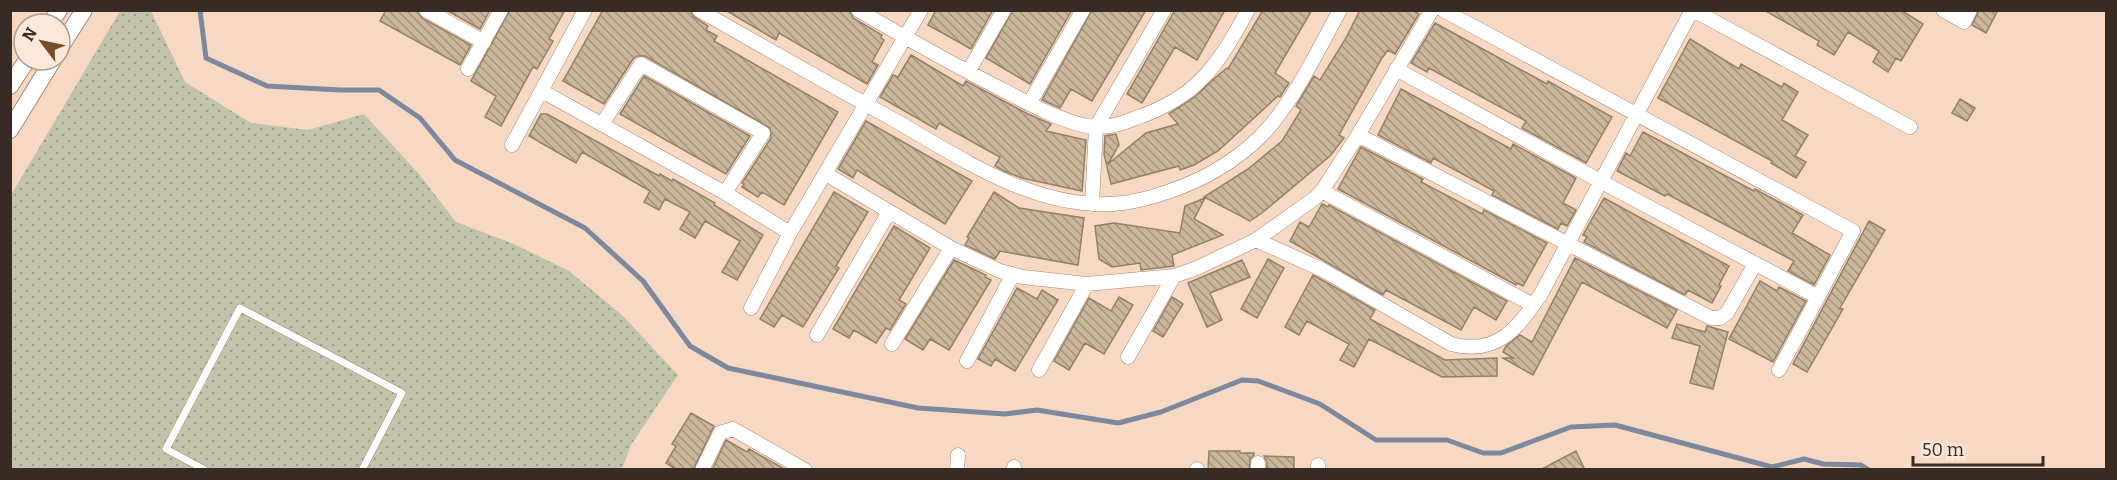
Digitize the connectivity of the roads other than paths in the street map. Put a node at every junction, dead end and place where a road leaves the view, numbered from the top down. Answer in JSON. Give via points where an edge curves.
{"nodes":[{"id":1,"x":84,"y":10,"type":"edge"},
{"id":2,"x":426,"y":10,"type":"edge"},
{"id":3,"x":501,"y":10,"type":"edge"},
{"id":4,"x":585,"y":10,"type":"edge"},
{"id":5,"x":699,"y":10,"type":"edge"},
{"id":6,"x":858,"y":10,"type":"edge"},
{"id":7,"x":921,"y":10,"type":"edge"},
{"id":8,"x":1004,"y":10,"type":"edge"},
{"id":9,"x":1083,"y":10,"type":"edge"},
{"id":10,"x":1164,"y":10,"type":"edge"},
{"id":11,"x":1248,"y":10,"type":"edge"},
{"id":12,"x":1340,"y":10,"type":"edge"},
{"id":13,"x":1431,"y":10,"type":"edge"},
{"id":14,"x":1443,"y":10,"type":"edge"},
{"id":15,"x":1693,"y":10,"type":"edge"},
{"id":16,"x":1943,"y":10,"type":"edge"},
{"id":17,"x":1970,"y":10,"type":"edge"},
{"id":18,"x":72,"y":29,"type":"edge"},
{"id":19,"x":905,"y":37,"type":"junction"},
{"id":20,"x":484,"y":42,"type":"junction"},
{"id":21,"x":468,"y":69,"type":"dead end"},
{"id":22,"x":1396,"y":69,"type":"junction"},
{"id":23,"x":19,"y":72,"type":"edge"},
{"id":24,"x":46,"y":72,"type":"edge"},
{"id":25,"x":968,"y":72,"type":"junction"},
{"id":26,"x":10,"y":86,"type":"edge"},
{"id":27,"x":542,"y":91,"type":"junction"},
{"id":28,"x":1029,"y":104,"type":"junction"},
{"id":29,"x":867,"y":105,"type":"junction"},
{"id":30,"x":1636,"y":116,"type":"junction"},
{"id":31,"x":602,"y":124,"type":"junction"},
{"id":32,"x":1096,"y":127,"type":"junction"},
{"id":33,"x":1910,"y":127,"type":"dead end"},
{"id":34,"x":10,"y":130,"type":"edge"},
{"id":35,"x":1358,"y":135,"type":"junction"},
{"id":36,"x":513,"y":145,"type":"dead end"},
{"id":37,"x":826,"y":174,"type":"junction"},
{"id":38,"x":1600,"y":181,"type":"junction"},
{"id":39,"x":1322,"y":191,"type":"junction"},
{"id":40,"x":725,"y":192,"type":"junction"},
{"id":41,"x":1092,"y":204,"type":"junction"},
{"id":42,"x":889,"y":212,"type":"junction"},
{"id":43,"x":790,"y":233,"type":"junction"},
{"id":44,"x":1256,"y":240,"type":"junction"},
{"id":45,"x":1567,"y":244,"type":"junction"},
{"id":46,"x":951,"y":248,"type":"junction"},
{"id":47,"x":1755,"y":264,"type":"junction"},
{"id":48,"x":1012,"y":276,"type":"junction"},
{"id":49,"x":1174,"y":276,"type":"junction"},
{"id":50,"x":1087,"y":284,"type":"junction"},
{"id":51,"x":1818,"y":297,"type":"junction"},
{"id":52,"x":1533,"y":305,"type":"junction"},
{"id":53,"x":751,"y":308,"type":"dead end"},
{"id":54,"x":817,"y":335,"type":"dead end"},
{"id":55,"x":892,"y":344,"type":"dead end"},
{"id":56,"x":1128,"y":357,"type":"dead end"},
{"id":57,"x":967,"y":361,"type":"dead end"},
{"id":58,"x":1039,"y":370,"type":"dead end"},
{"id":59,"x":1779,"y":370,"type":"dead end"},
{"id":60,"x":958,"y":455,"type":"dead end"},
{"id":61,"x":205,"y":470,"type":"edge"},
{"id":62,"x":362,"y":470,"type":"edge"},
{"id":63,"x":702,"y":470,"type":"edge"},
{"id":64,"x":804,"y":470,"type":"edge"},
{"id":65,"x":957,"y":470,"type":"edge"}],
"edges":[{"from":1,"to":18,"type":"street"},
{"from":2,"to":20,"type":"street"},
{"from":3,"to":20,"type":"street"},
{"from":4,"to":27,"type":"street"},
{"from":5,"to":29,"type":"street"},
{"from":6,"to":19,"type":"street"},
{"from":7,"to":19,"type":"street"},
{"from":8,"to":25,"type":"street"},
{"from":9,"to":28,"type":"street"},
{"from":10,"to":32,"type":"street"},
{"from":11,"to":32,"type":"street","via":[[1214,67],[1176,102],[1120,124]]},
{"from":12,"to":41,"type":"street","via":[[1282,108],[1261,136],[1243,151],[1184,187],[1123,203]]},
{"from":13,"to":22,"type":"street"},
{"from":14,"to":30,"type":"street"},
{"from":15,"to":30,"type":"street"},
{"from":15,"to":33,"type":"street"},
{"from":16,"to":17,"type":"street","via":[[1964,22]]},
{"from":19,"to":25,"type":"street"},
{"from":19,"to":29,"type":"street"},
{"from":20,"to":21,"type":"street"},
{"from":22,"to":35,"type":"street"},
{"from":22,"to":38,"type":"street"},
{"from":23,"to":26,"type":"street"},
{"from":24,"to":34,"type":"street"},
{"from":25,"to":28,"type":"street"},
{"from":27,"to":31,"type":"street"},
{"from":27,"to":36,"type":"street"},
{"from":28,"to":32,"type":"street"},
{"from":29,"to":37,"type":"street"},
{"from":29,"to":41,"type":"street","via":[[993,176],[1056,199]]},
{"from":30,"to":38,"type":"street"},
{"from":30,"to":51,"type":"street","via":[[1853,231]]},
{"from":31,"to":40,"type":"street"},
{"from":31,"to":40,"type":"street","via":[[641,64],[762,133]]},
{"from":32,"to":41,"type":"street"},
{"from":35,"to":39,"type":"street"},
{"from":35,"to":45,"type":"street"},
{"from":37,"to":42,"type":"street"},
{"from":37,"to":43,"type":"street"},
{"from":38,"to":45,"type":"street"},
{"from":38,"to":47,"type":"street"},
{"from":39,"to":44,"type":"street"},
{"from":39,"to":52,"type":"street"},
{"from":40,"to":43,"type":"street"},
{"from":42,"to":46,"type":"street"},
{"from":42,"to":54,"type":"street"},
{"from":43,"to":53,"type":"street"},
{"from":44,"to":49,"type":"street"},
{"from":44,"to":52,"type":"street","via":[[1321,269],[1450,344],[1474,347],[1507,337]]},
{"from":45,"to":47,"type":"street","via":[[1711,318],[1726,313]]},
{"from":45,"to":52,"type":"street"},
{"from":46,"to":48,"type":"street"},
{"from":46,"to":55,"type":"street"},
{"from":47,"to":51,"type":"street"},
{"from":48,"to":50,"type":"street"},
{"from":48,"to":57,"type":"street"},
{"from":49,"to":50,"type":"street"},
{"from":49,"to":56,"type":"street"},
{"from":50,"to":58,"type":"street"},
{"from":51,"to":59,"type":"street"},
{"from":60,"to":65,"type":"street"},
{"from":61,"to":62,"type":"lane","via":[[166,449],[240,308],[402,393]]},
{"from":63,"to":64,"type":"street","via":[[720,433],[733,429]]}]}
